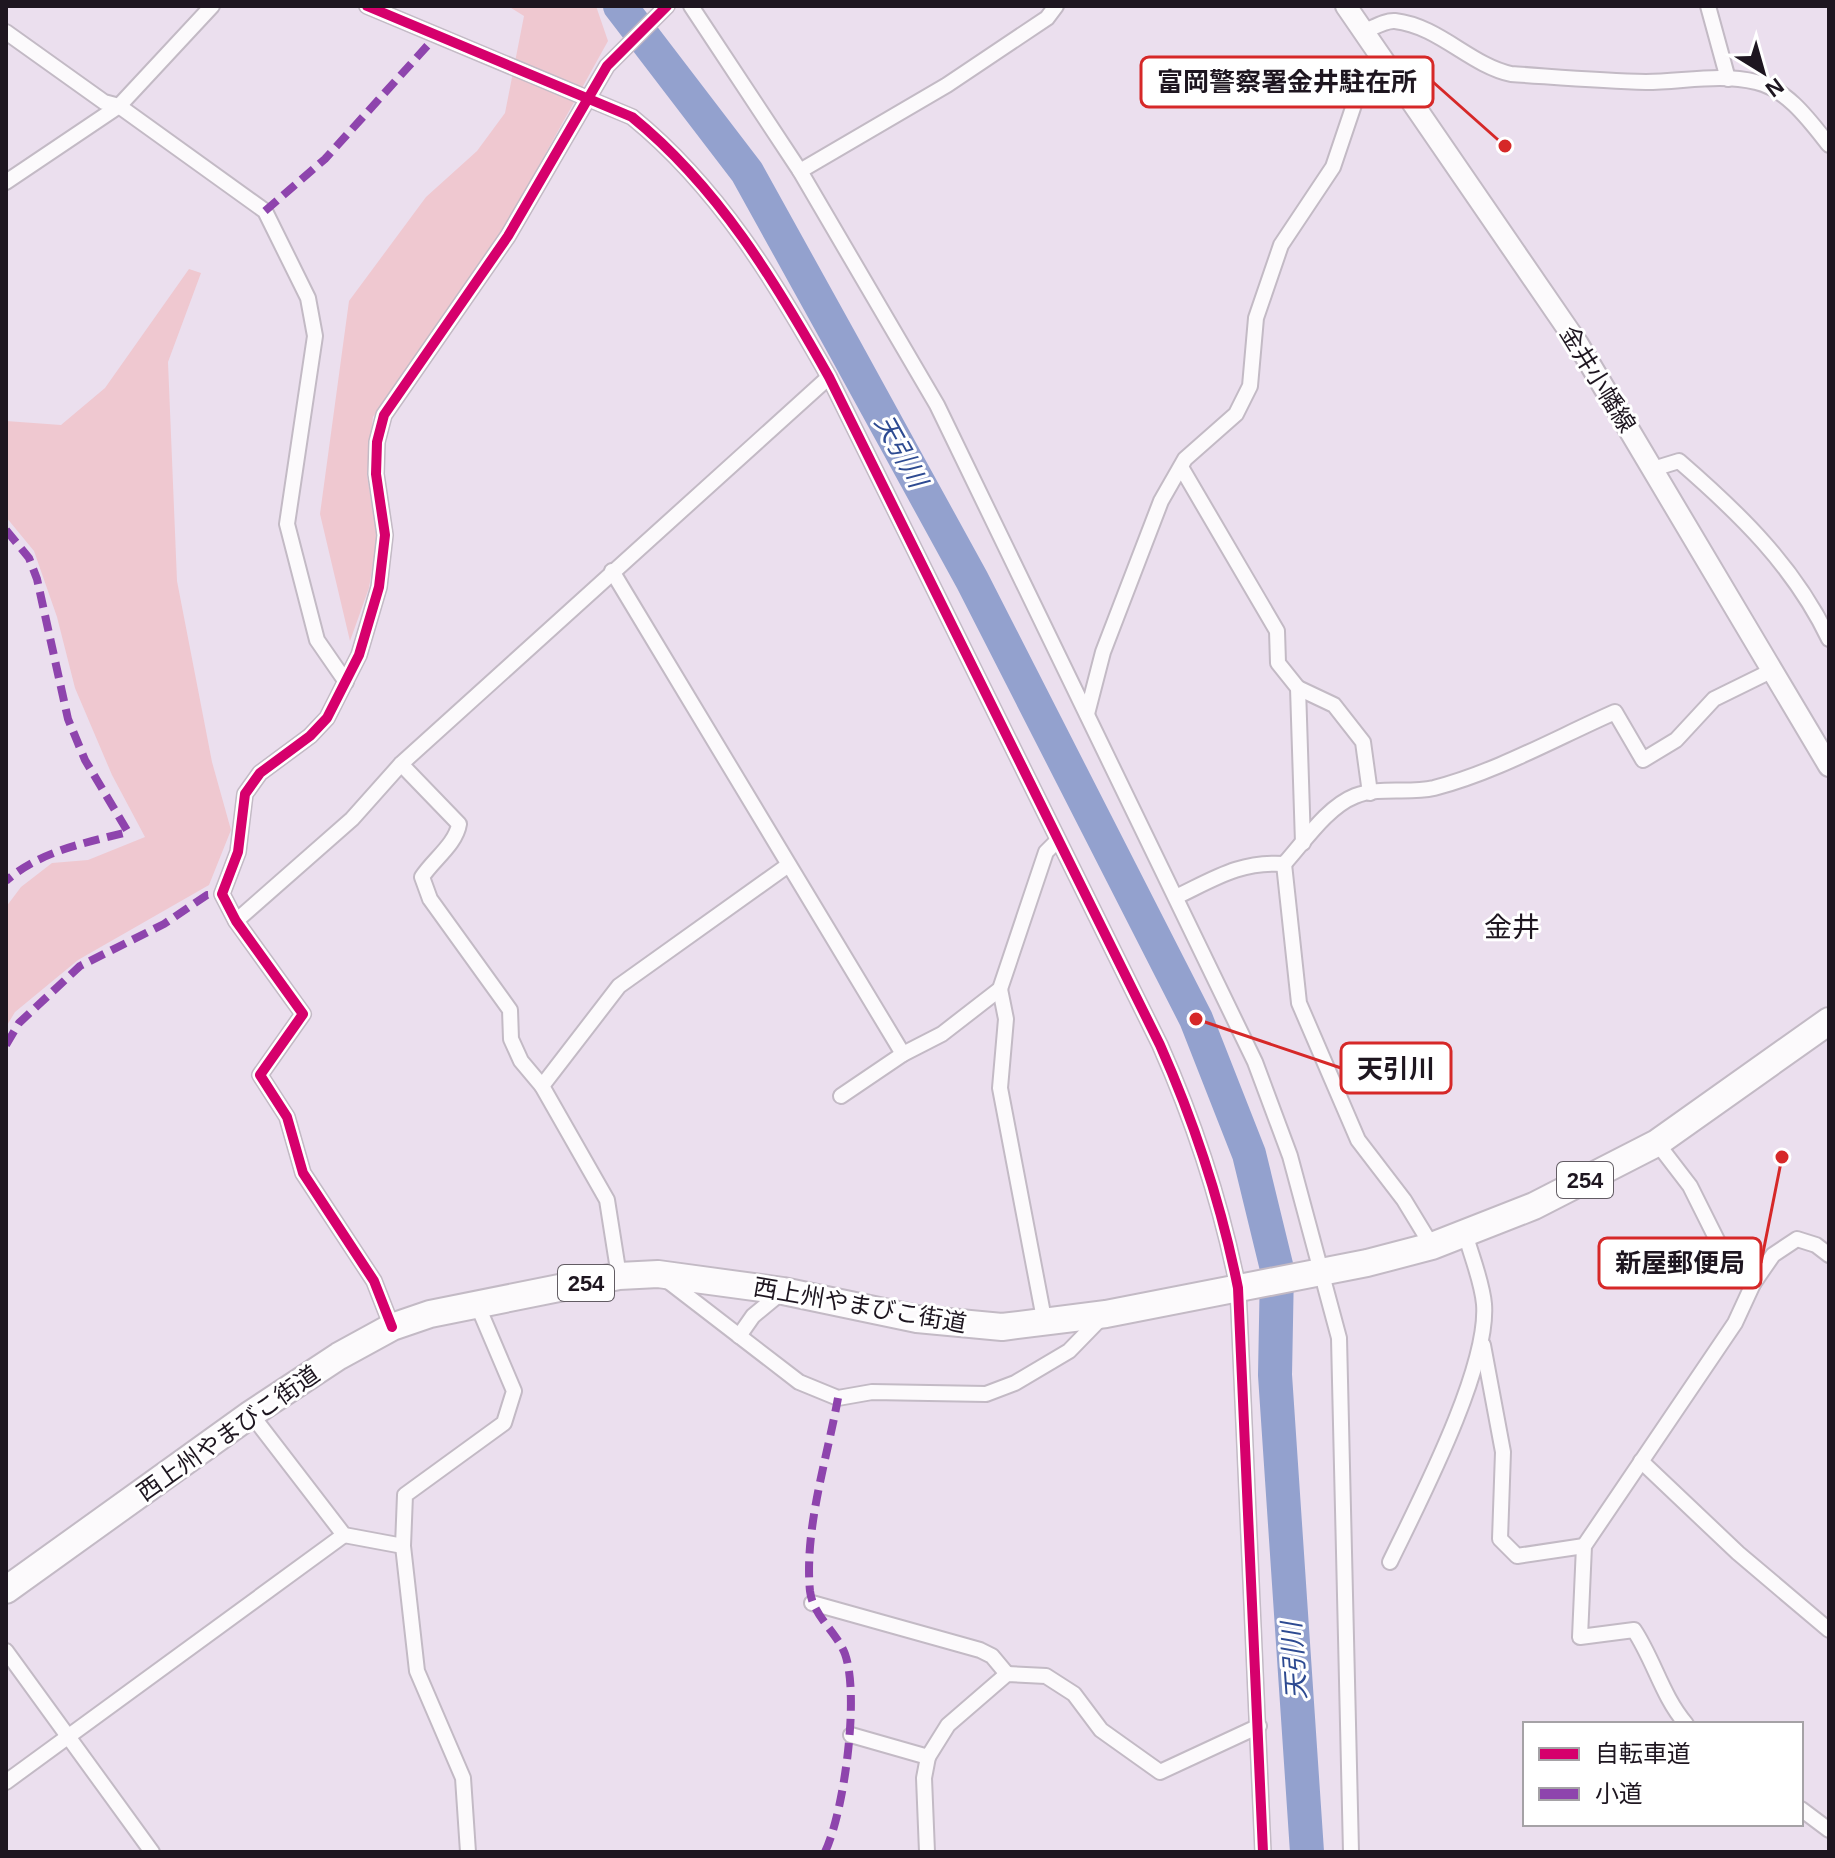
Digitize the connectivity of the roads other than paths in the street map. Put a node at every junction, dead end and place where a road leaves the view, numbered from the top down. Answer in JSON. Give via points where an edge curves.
{"nodes":[{"id":1,"x":212,"y":6,"type":"edge"},
{"id":2,"x":367,"y":6,"type":"edge"},
{"id":3,"x":691,"y":6,"type":"edge"},
{"id":4,"x":1056,"y":6,"type":"edge"},
{"id":5,"x":1346,"y":6,"type":"edge"},
{"id":6,"x":1708,"y":6,"type":"edge"},
{"id":7,"x":662,"y":11,"type":"edge"},
{"id":8,"x":1365,"y":31,"type":"junction"},
{"id":9,"x":6,"y":32,"type":"edge"},
{"id":10,"x":1383,"y":64,"type":"junction"},
{"id":11,"x":1728,"y":79,"type":"junction"},
{"id":12,"x":589,"y":97,"type":"junction"},
{"id":13,"x":119,"y":106,"type":"junction"},
{"id":14,"x":1829,"y":145,"type":"edge"},
{"id":15,"x":800,"y":171,"type":"junction"},
{"id":16,"x":6,"y":182,"type":"edge"},
{"id":17,"x":829,"y":377,"type":"junction"},
{"id":18,"x":1181,"y":467,"type":"junction"},
{"id":19,"x":1653,"y":469,"type":"junction"},
{"id":20,"x":612,"y":571,"type":"junction"},
{"id":21,"x":1829,"y":639,"type":"edge"},
{"id":22,"x":1773,"y":670,"type":"junction"},
{"id":23,"x":346,"y":682,"type":"junction"},
{"id":24,"x":1298,"y":688,"type":"junction"},
{"id":25,"x":1087,"y":714,"type":"junction"},
{"id":26,"x":401,"y":764,"type":"junction"},
{"id":27,"x":1829,"y":766,"type":"edge"},
{"id":28,"x":1370,"y":793,"type":"junction"},
{"id":29,"x":1058,"y":840,"type":"junction"},
{"id":30,"x":1303,"y":843,"type":"junction"},
{"id":31,"x":1284,"y":864,"type":"junction"},
{"id":32,"x":787,"y":866,"type":"junction"},
{"id":33,"x":1176,"y":897,"type":"junction"},
{"id":34,"x":236,"y":921,"type":"junction"},
{"id":35,"x":1000,"y":989,"type":"junction"},
{"id":36,"x":1829,"y":1021,"type":"edge"},
{"id":37,"x":903,"y":1054,"type":"junction"},
{"id":38,"x":542,"y":1086,"type":"junction"},
{"id":39,"x":841,"y":1096,"type":"dead end"},
{"id":40,"x":1657,"y":1143,"type":"junction"},
{"id":41,"x":1465,"y":1233,"type":"junction"},
{"id":42,"x":1432,"y":1246,"type":"junction"},
{"id":43,"x":1829,"y":1255,"type":"edge"},
{"id":44,"x":1317,"y":1273,"type":"junction"},
{"id":45,"x":658,"y":1274,"type":"junction"},
{"id":46,"x":619,"y":1276,"type":"junction"},
{"id":47,"x":1753,"y":1284,"type":"junction"},
{"id":48,"x":1242,"y":1288,"type":"junction"},
{"id":49,"x":783,"y":1291,"type":"junction"},
{"id":50,"x":477,"y":1304,"type":"junction"},
{"id":51,"x":1106,"y":1314,"type":"junction"},
{"id":52,"x":1045,"y":1324,"type":"junction"},
{"id":53,"x":392,"y":1327,"type":"junction"},
{"id":54,"x":1481,"y":1335,"type":"junction"},
{"id":55,"x":739,"y":1336,"type":"junction"},
{"id":56,"x":251,"y":1414,"type":"junction"},
{"id":57,"x":1641,"y":1461,"type":"junction"},
{"id":58,"x":344,"y":1535,"type":"junction"},
{"id":59,"x":403,"y":1546,"type":"junction"},
{"id":60,"x":1584,"y":1546,"type":"junction"},
{"id":61,"x":1390,"y":1562,"type":"dead end"},
{"id":62,"x":6,"y":1590,"type":"edge"},
{"id":63,"x":812,"y":1603,"type":"dead end"},
{"id":64,"x":1829,"y":1630,"type":"edge"},
{"id":65,"x":6,"y":1651,"type":"edge"},
{"id":66,"x":1007,"y":1674,"type":"junction"},
{"id":67,"x":1685,"y":1722,"type":"edge"},
{"id":68,"x":1259,"y":1726,"type":"junction"},
{"id":69,"x":851,"y":1735,"type":"dead end"},
{"id":70,"x":68,"y":1738,"type":"junction"},
{"id":71,"x":928,"y":1757,"type":"junction"},
{"id":72,"x":6,"y":1782,"type":"edge"},
{"id":73,"x":1803,"y":1810,"type":"edge"},
{"id":74,"x":1829,"y":1830,"type":"edge"},
{"id":75,"x":469,"y":1847,"type":"edge"},
{"id":76,"x":152,"y":1852,"type":"edge"},
{"id":77,"x":456,"y":1852,"type":"edge"},
{"id":78,"x":927,"y":1852,"type":"edge"},
{"id":79,"x":1263,"y":1852,"type":"edge"},
{"id":80,"x":1351,"y":1852,"type":"edge"}],
"edges":[{"from":1,"to":13,"type":"street"},
{"from":2,"to":12,"type":"street"},
{"from":3,"to":15,"type":"street"},
{"from":4,"to":15,"type":"street","via":[[1047,18],[947,85]]},
{"from":5,"to":8,"type":"main road","name":"金井小幡線"},
{"from":6,"to":11,"type":"street"},
{"from":7,"to":12,"type":"street","via":[[607,66]]},
{"from":8,"to":10,"type":"main road","name":"金井小幡線"},
{"from":8,"to":11,"type":"street","via":[[1393,20],[1440,37],[1491,70],[1511,74],[1648,82]]},
{"from":9,"to":13,"type":"street","via":[[104,102]]},
{"from":10,"to":18,"type":"street","via":[[1360,87],[1333,167],[1281,245],[1256,318],[1250,386],[1236,414]]},
{"from":10,"to":19,"type":"main road","name":"金井小幡線","via":[[1578,344]]},
{"from":11,"to":14,"type":"street","via":[[1757,82],[1784,96]]},
{"from":12,"to":17,"type":"street","via":[[632,117],[704,187],[771,275]]},
{"from":12,"to":23,"type":"street","via":[[508,236],[384,415],[376,474],[385,535],[379,587]]},
{"from":13,"to":16,"type":"street"},
{"from":13,"to":23,"type":"street","via":[[265,211],[308,298],[315,336],[287,524],[309,618],[329,662]]},
{"from":15,"to":25,"type":"street","via":[[937,405]]},
{"from":17,"to":20,"type":"street"},
{"from":17,"to":29,"type":"street"},
{"from":18,"to":24,"type":"street","via":[[1277,631],[1278,663]]},
{"from":18,"to":25,"type":"street","via":[[1161,501],[1103,652]]},
{"from":19,"to":21,"type":"street","via":[[1679,461],[1740,514],[1782,562]]},
{"from":19,"to":22,"type":"main road","name":"金井小幡線"},
{"from":20,"to":26,"type":"street"},
{"from":20,"to":32,"type":"street"},
{"from":22,"to":27,"type":"main road","name":"金井小幡線"},
{"from":22,"to":28,"type":"street","via":[[1714,699],[1676,740],[1643,760],[1615,712],[1462,780],[1429,789]]},
{"from":23,"to":34,"type":"street","via":[[327,718],[260,773],[245,794],[238,852],[222,894]]},
{"from":24,"to":28,"type":"street","via":[[1334,705],[1363,742]]},
{"from":24,"to":30,"type":"street"},
{"from":25,"to":33,"type":"street"},
{"from":26,"to":34,"type":"street","via":[[352,819]]},
{"from":26,"to":38,"type":"street","via":[[459,824],[457,836],[422,877],[430,899],[510,1010],[511,1039]]},
{"from":28,"to":30,"type":"street","via":[[1353,797]]},
{"from":29,"to":35,"type":"street","via":[[1046,852]]},
{"from":29,"to":48,"type":"street","via":[[1193,1121]]},
{"from":30,"to":31,"type":"street"},
{"from":31,"to":33,"type":"street","via":[[1238,867]]},
{"from":31,"to":42,"type":"street","via":[[1299,1003],[1358,1140]]},
{"from":32,"to":37,"type":"street"},
{"from":32,"to":38,"type":"street","via":[[619,986]]},
{"from":33,"to":44,"type":"street","via":[[1255,1062],[1290,1156]]},
{"from":34,"to":53,"type":"street","via":[[303,1014],[260,1075],[287,1117],[303,1173],[374,1281]]},
{"from":35,"to":37,"type":"street","via":[[942,1034]]},
{"from":35,"to":52,"type":"street","via":[[1006,1019],[1000,1088]]},
{"from":36,"to":40,"type":"highway","name":"西上州やまびこ街道","number":"254"},
{"from":37,"to":39,"type":"street"},
{"from":38,"to":46,"type":"street","via":[[607,1200]]},
{"from":40,"to":41,"type":"highway","name":"西上州やまびこ街道","number":"254","via":[[1534,1206]]},
{"from":40,"to":47,"type":"street","via":[[1690,1186],[1735,1276]]},
{"from":41,"to":42,"type":"highway","name":"西上州やまびこ街道","number":"254"},
{"from":41,"to":54,"type":"street","via":[[1484,1304]]},
{"from":42,"to":44,"type":"highway","name":"西上州やまびこ街道","number":"254"},
{"from":43,"to":47,"type":"street","via":[[1797,1239],[1773,1255]]},
{"from":44,"to":48,"type":"highway","name":"西上州やまびこ街道","number":"254"},
{"from":44,"to":80,"type":"street","via":[[1339,1338]]},
{"from":45,"to":46,"type":"highway","name":"西上州やまびこ街道","number":"254"},
{"from":45,"to":49,"type":"highway","name":"西上州やまびこ街道","number":"254"},
{"from":45,"to":55,"type":"street"},
{"from":46,"to":50,"type":"highway","name":"西上州やまびこ街道","number":"254"},
{"from":47,"to":57,"type":"street","via":[[1735,1323]]},
{"from":48,"to":51,"type":"highway","name":"西上州やまびこ街道","number":"254"},
{"from":48,"to":68,"type":"street"},
{"from":49,"to":52,"type":"highway","name":"西上州やまびこ街道","number":"254","via":[[963,1325]]},
{"from":49,"to":55,"type":"street"},
{"from":50,"to":53,"type":"highway","name":"西上州やまびこ街道","number":"254"},
{"from":50,"to":59,"type":"street","via":[[514,1391],[512,1406],[504,1423],[405,1495]]},
{"from":51,"to":52,"type":"highway","name":"西上州やまびこ街道","number":"254"},
{"from":51,"to":55,"type":"street","via":[[1069,1351],[986,1394],[872,1392],[838,1398],[799,1382]]},
{"from":53,"to":56,"type":"highway","name":"西上州やまびこ街道","number":"254"},
{"from":54,"to":60,"type":"street","via":[[1503,1452],[1500,1539],[1517,1556]]},
{"from":54,"to":61,"type":"street","via":[[1478,1356],[1433,1473]]},
{"from":56,"to":58,"type":"street"},
{"from":56,"to":62,"type":"highway","name":"西上州やまびこ街道","number":"254"},
{"from":57,"to":60,"type":"street"},
{"from":57,"to":64,"type":"street"},
{"from":58,"to":59,"type":"street"},
{"from":58,"to":70,"type":"street"},
{"from":59,"to":75,"type":"street","via":[[417,1671],[463,1778]]},
{"from":60,"to":67,"type":"street","via":[[1580,1637],[1634,1630]]},
{"from":63,"to":66,"type":"street","via":[[980,1650]]},
{"from":65,"to":70,"type":"street"},
{"from":66,"to":68,"type":"street","via":[[1046,1676],[1074,1694],[1101,1730],[1160,1772]]},
{"from":66,"to":71,"type":"street","via":[[948,1725]]},
{"from":68,"to":79,"type":"street"},
{"from":69,"to":71,"type":"street"},
{"from":70,"to":72,"type":"street"},
{"from":70,"to":76,"type":"street"},
{"from":71,"to":78,"type":"street"},
{"from":73,"to":74,"type":"street"},
{"from":75,"to":77,"type":"street"}]}
